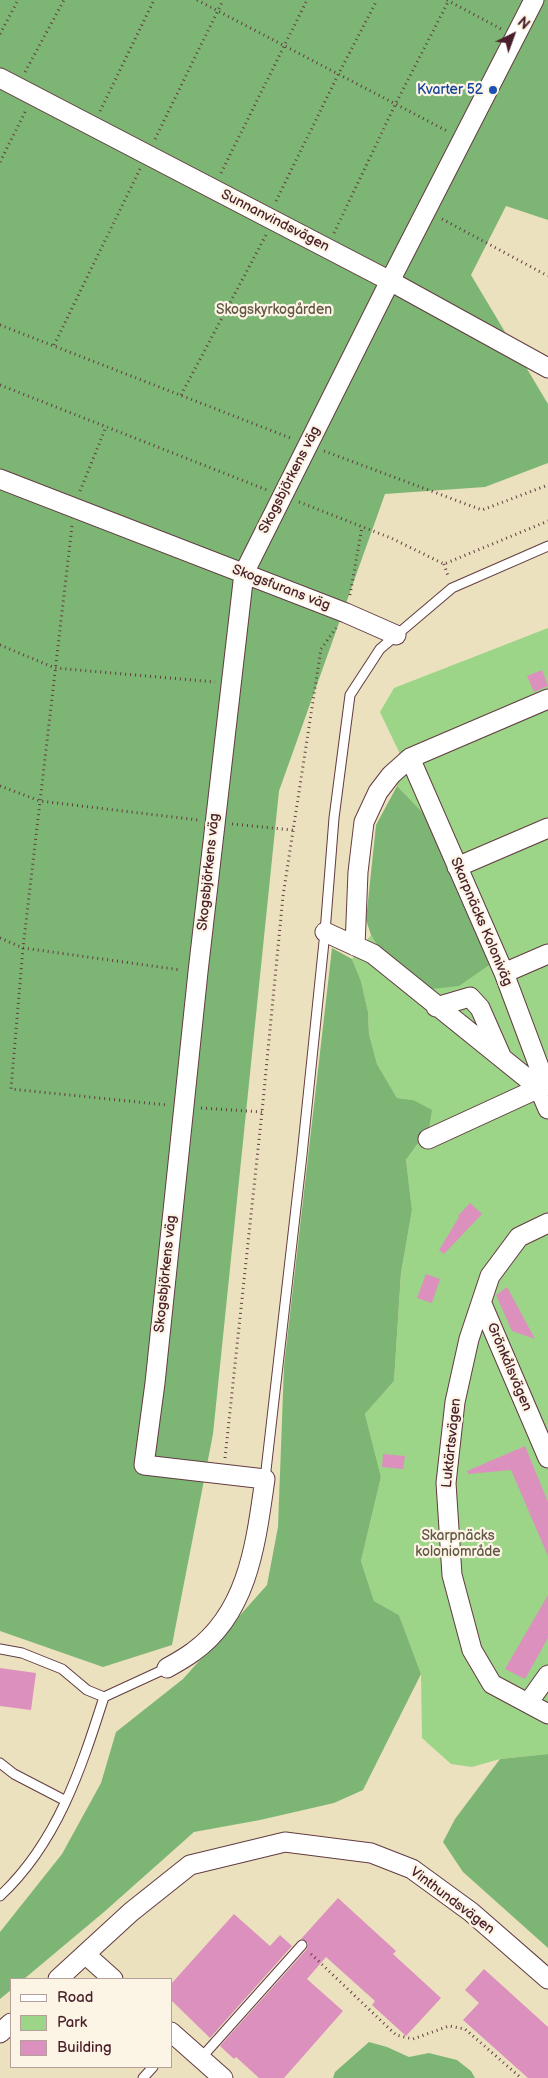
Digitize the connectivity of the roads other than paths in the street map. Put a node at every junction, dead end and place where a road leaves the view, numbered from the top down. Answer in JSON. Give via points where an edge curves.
{"nodes":[{"id":1,"x":534,"y":0,"type":"edge"},
{"id":2,"x":8,"y":83,"type":"edge"},
{"id":3,"x":390,"y":281,"type":"junction"},
{"id":4,"x":548,"y":368,"type":"edge"},
{"id":5,"x":0,"y":479,"type":"edge"},
{"id":6,"x":548,"y":546,"type":"edge"},
{"id":7,"x":244,"y":573,"type":"junction"},
{"id":8,"x":396,"y":635,"type":"junction"},
{"id":9,"x":548,"y":698,"type":"edge"},
{"id":10,"x":410,"y":758,"type":"junction"},
{"id":11,"x":548,"y":828,"type":"edge"},
{"id":12,"x":457,"y":867,"type":"junction"},
{"id":13,"x":324,"y":932,"type":"junction"},
{"id":14,"x":356,"y":946,"type":"junction"},
{"id":15,"x":548,"y":954,"type":"edge"},
{"id":16,"x":504,"y":973,"type":"junction"},
{"id":17,"x":436,"y":1006,"type":"junction"},
{"id":18,"x":504,"y":1061,"type":"junction"},
{"id":19,"x":544,"y":1086,"type":"edge"},
{"id":20,"x":548,"y":1109,"type":"edge"},
{"id":21,"x":428,"y":1139,"type":"dead end"},
{"id":22,"x":548,"y":1223,"type":"edge"},
{"id":23,"x":482,"y":1304,"type":"junction"},
{"id":24,"x":548,"y":1458,"type":"edge"},
{"id":25,"x":265,"y":1479,"type":"junction"},
{"id":26,"x":0,"y":1649,"type":"edge"},
{"id":27,"x":167,"y":1668,"type":"joint"},
{"id":28,"x":548,"y":1675,"type":"edge"},
{"id":29,"x":104,"y":1697,"type":"junction"},
{"id":30,"x":528,"y":1703,"type":"junction"},
{"id":31,"x":548,"y":1714,"type":"edge"},
{"id":32,"x":0,"y":1763,"type":"edge"},
{"id":33,"x":66,"y":1801,"type":"junction"},
{"id":34,"x":0,"y":1896,"type":"edge"},
{"id":35,"x":302,"y":1945,"type":"road end"},
{"id":36,"x":85,"y":1954,"type":"junction"},
{"id":37,"x":59,"y":1978,"type":"edge"},
{"id":38,"x":112,"y":1978,"type":"edge"},
{"id":39,"x":548,"y":1979,"type":"edge"},
{"id":40,"x":10,"y":2024,"type":"edge"},
{"id":41,"x":0,"y":2033,"type":"edge"},
{"id":42,"x":174,"y":2039,"type":"edge"},
{"id":43,"x":201,"y":2058,"type":"junction"},
{"id":44,"x":152,"y":2068,"type":"edge"},
{"id":45,"x":143,"y":2078,"type":"edge"},
{"id":46,"x":224,"y":2078,"type":"edge"}],
"edges":[{"from":1,"to":3,"type":"street","name":"Skogsbjörkens väg"},
{"from":2,"to":3,"type":"street","name":"Sunnanvindsvägen"},
{"from":3,"to":4,"type":"street","name":"Sunnanvindsvägen"},
{"from":3,"to":7,"type":"street","name":"Skogsbjörkens väg"},
{"from":5,"to":7,"type":"street","name":"Skogsfurans väg"},
{"from":6,"to":8,"type":"lane","via":[[452,588]]},
{"from":7,"to":8,"type":"street","name":"Skogsfurans väg"},
{"from":7,"to":25,"type":"street","name":"Skogsbjörkens väg","via":[[144,1465]]},
{"from":8,"to":13,"type":"lane","via":[[380,649],[350,694]]},
{"from":9,"to":10,"type":"street"},
{"from":10,"to":12,"type":"street","name":"Skarpnäcks Koloniväg"},
{"from":10,"to":14,"type":"street","via":[[378,792],[364,822],[358,872]]},
{"from":11,"to":12,"type":"street"},
{"from":12,"to":16,"type":"street","name":"Skarpnäcks Koloniväg"},
{"from":13,"to":14,"type":"street"},
{"from":13,"to":25,"type":"lane"},
{"from":14,"to":17,"type":"street","via":[[373,954]]},
{"from":15,"to":16,"type":"street"},
{"from":16,"to":19,"type":"street","name":"Skarpnäcks Koloniväg"},
{"from":17,"to":18,"type":"street"},
{"from":17,"to":18,"type":"street","via":[[470,997],[480,1008]]},
{"from":18,"to":19,"type":"street"},
{"from":19,"to":20,"type":"street","name":"Skarpnäcks Koloniväg"},
{"from":19,"to":21,"type":"street"},
{"from":22,"to":23,"type":"street","name":"Luktärtsvägen","via":[[519,1237],[490,1276]]},
{"from":23,"to":24,"type":"street","name":"Grönkålsvägen"},
{"from":23,"to":30,"type":"street","name":"Luktärtsvägen","via":[[469,1339],[454,1411],[446,1484],[452,1575],[472,1650],[492,1684]]},
{"from":25,"to":27,"type":"street","via":[[256,1546],[244,1584],[221,1626],[194,1652]]},
{"from":26,"to":29,"type":"lane","via":[[22,1653],[62,1669],[87,1690]]},
{"from":27,"to":29,"type":"lane"},
{"from":28,"to":30,"type":"street"},
{"from":29,"to":33,"type":"lane","via":[[84,1762]]},
{"from":30,"to":31,"type":"street","name":"Luktärtsvägen"},
{"from":32,"to":33,"type":"lane","via":[[14,1774]]},
{"from":33,"to":34,"type":"lane","via":[[39,1851]]},
{"from":35,"to":43,"type":"lane"},
{"from":36,"to":37,"type":"street","name":"Vinthundsvägen"},
{"from":36,"to":38,"type":"street"},
{"from":36,"to":39,"type":"street","name":"Vinthundsvägen","via":[[190,1865],[284,1842],[371,1853],[412,1869],[471,1912]]},
{"from":40,"to":41,"type":"street"},
{"from":42,"to":43,"type":"street"},
{"from":43,"to":46,"type":"street"},
{"from":44,"to":45,"type":"lane"}]}
